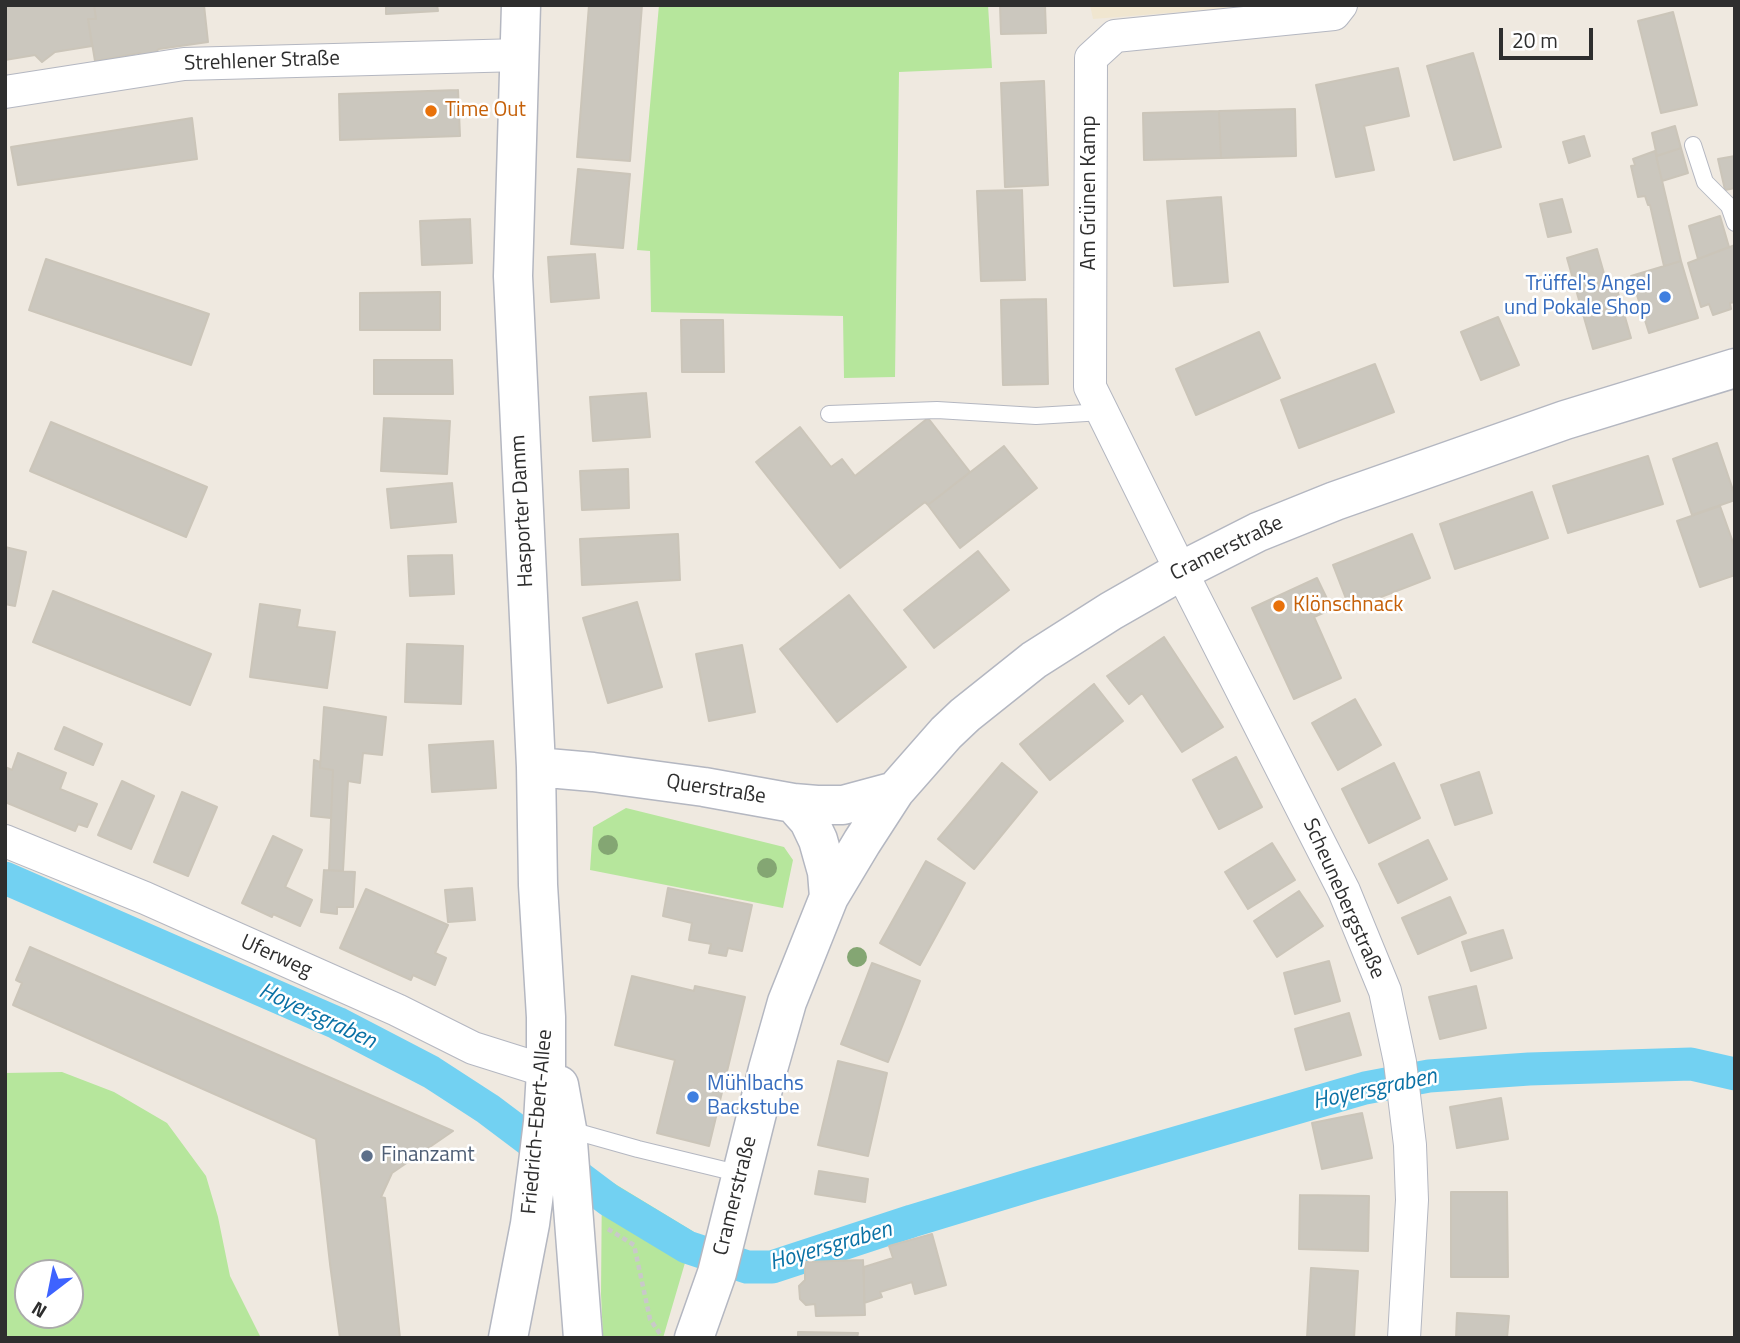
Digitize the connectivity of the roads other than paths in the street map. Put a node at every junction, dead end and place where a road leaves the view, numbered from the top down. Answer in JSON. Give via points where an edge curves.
{"nodes":[{"id":1,"x":521,"y":5,"type":"edge"},
{"id":2,"x":1341,"y":5,"type":"edge"},
{"id":3,"x":521,"y":55,"type":"junction"},
{"id":4,"x":5,"y":92,"type":"edge"},
{"id":5,"x":1693,"y":145,"type":"dead end"},
{"id":6,"x":1735,"y":223,"type":"edge"},
{"id":7,"x":1735,"y":368,"type":"edge"},
{"id":8,"x":1103,"y":412,"type":"junction"},
{"id":9,"x":829,"y":414,"type":"dead end"},
{"id":10,"x":1181,"y":570,"type":"junction"},
{"id":11,"x":536,"y":767,"type":"junction"},
{"id":12,"x":895,"y":791,"type":"junction"},
{"id":13,"x":793,"y":803,"type":"junction"},
{"id":14,"x":5,"y":842,"type":"edge"},
{"id":15,"x":829,"y":897,"type":"junction"},
{"id":16,"x":546,"y":1017,"type":"junction"},
{"id":17,"x":545,"y":1071,"type":"junction"},
{"id":18,"x":554,"y":1140,"type":"junction"},
{"id":19,"x":741,"y":1174,"type":"junction"},
{"id":20,"x":714,"y":1281,"type":"junction"},
{"id":21,"x":508,"y":1338,"type":"edge"},
{"id":22,"x":583,"y":1338,"type":"edge"},
{"id":23,"x":694,"y":1338,"type":"edge"},
{"id":24,"x":710,"y":1338,"type":"edge"},
{"id":25,"x":1404,"y":1338,"type":"edge"}],
"edges":[{"from":1,"to":3,"type":"main road","name":"Hasporter Damm"},
{"from":2,"to":8,"type":"street","name":"Am Grünen Kamp","via":[[1334,14],[1115,36],[1091,58],[1090,387]]},
{"from":3,"to":4,"type":"street","name":"Strehlener Straße","via":[[184,64]]},
{"from":3,"to":11,"type":"main road","name":"Hasporter Damm","via":[[513,276]]},
{"from":5,"to":6,"type":"lane","via":[[1704,182],[1729,206]]},
{"from":7,"to":10,"type":"main road","name":"Cramerstraße","via":[[1565,420],[1335,501],[1258,531]]},
{"from":8,"to":9,"type":"lane","via":[[1036,416],[937,410]]},
{"from":8,"to":10,"type":"street","name":"Am Grünen Kamp"},
{"from":10,"to":12,"type":"main road","name":"Cramerstraße","via":[[1034,660],[995,690],[946,733]]},
{"from":10,"to":25,"type":"street","name":"Scheunebergstraße","via":[[1344,891],[1385,991],[1410,1145],[1412,1200]]},
{"from":11,"to":13,"type":"main road","name":"Querstraße","via":[[704,786]]},
{"from":11,"to":16,"type":"main road","name":"Hasporter Damm"},
{"from":12,"to":13,"type":"main road","name":"Querstraße","via":[[843,805]]},
{"from":12,"to":15,"type":"main road","name":"Cramerstraße"},
{"from":13,"to":15,"type":"main road","name":"Cramerstraße","via":[[818,840]]},
{"from":14,"to":17,"type":"street","name":"Uferweg","via":[[145,898],[473,1048]]},
{"from":15,"to":19,"type":"main road","name":"Cramerstraße","via":[[787,1002]]},
{"from":16,"to":17,"type":"main road","name":"Friedrich-Ebert-Allee"},
{"from":16,"to":18,"type":"main road","name":"Friedrich-Ebert-Allee"},
{"from":17,"to":18,"type":"main road","name":"Friedrich-Ebert-Allee"},
{"from":18,"to":19,"type":"lane","via":[[638,1149]]},
{"from":18,"to":21,"type":"main road","name":"Friedrich-Ebert-Allee","via":[[530,1224]]},
{"from":18,"to":22,"type":"main road","name":"Friedrich-Ebert-Allee","via":[[572,1197]]},
{"from":19,"to":20,"type":"main road","name":"Cramerstraße"},
{"from":20,"to":23,"type":"main road"},
{"from":20,"to":24,"type":"street","name":"Cramerstraße"}]}
